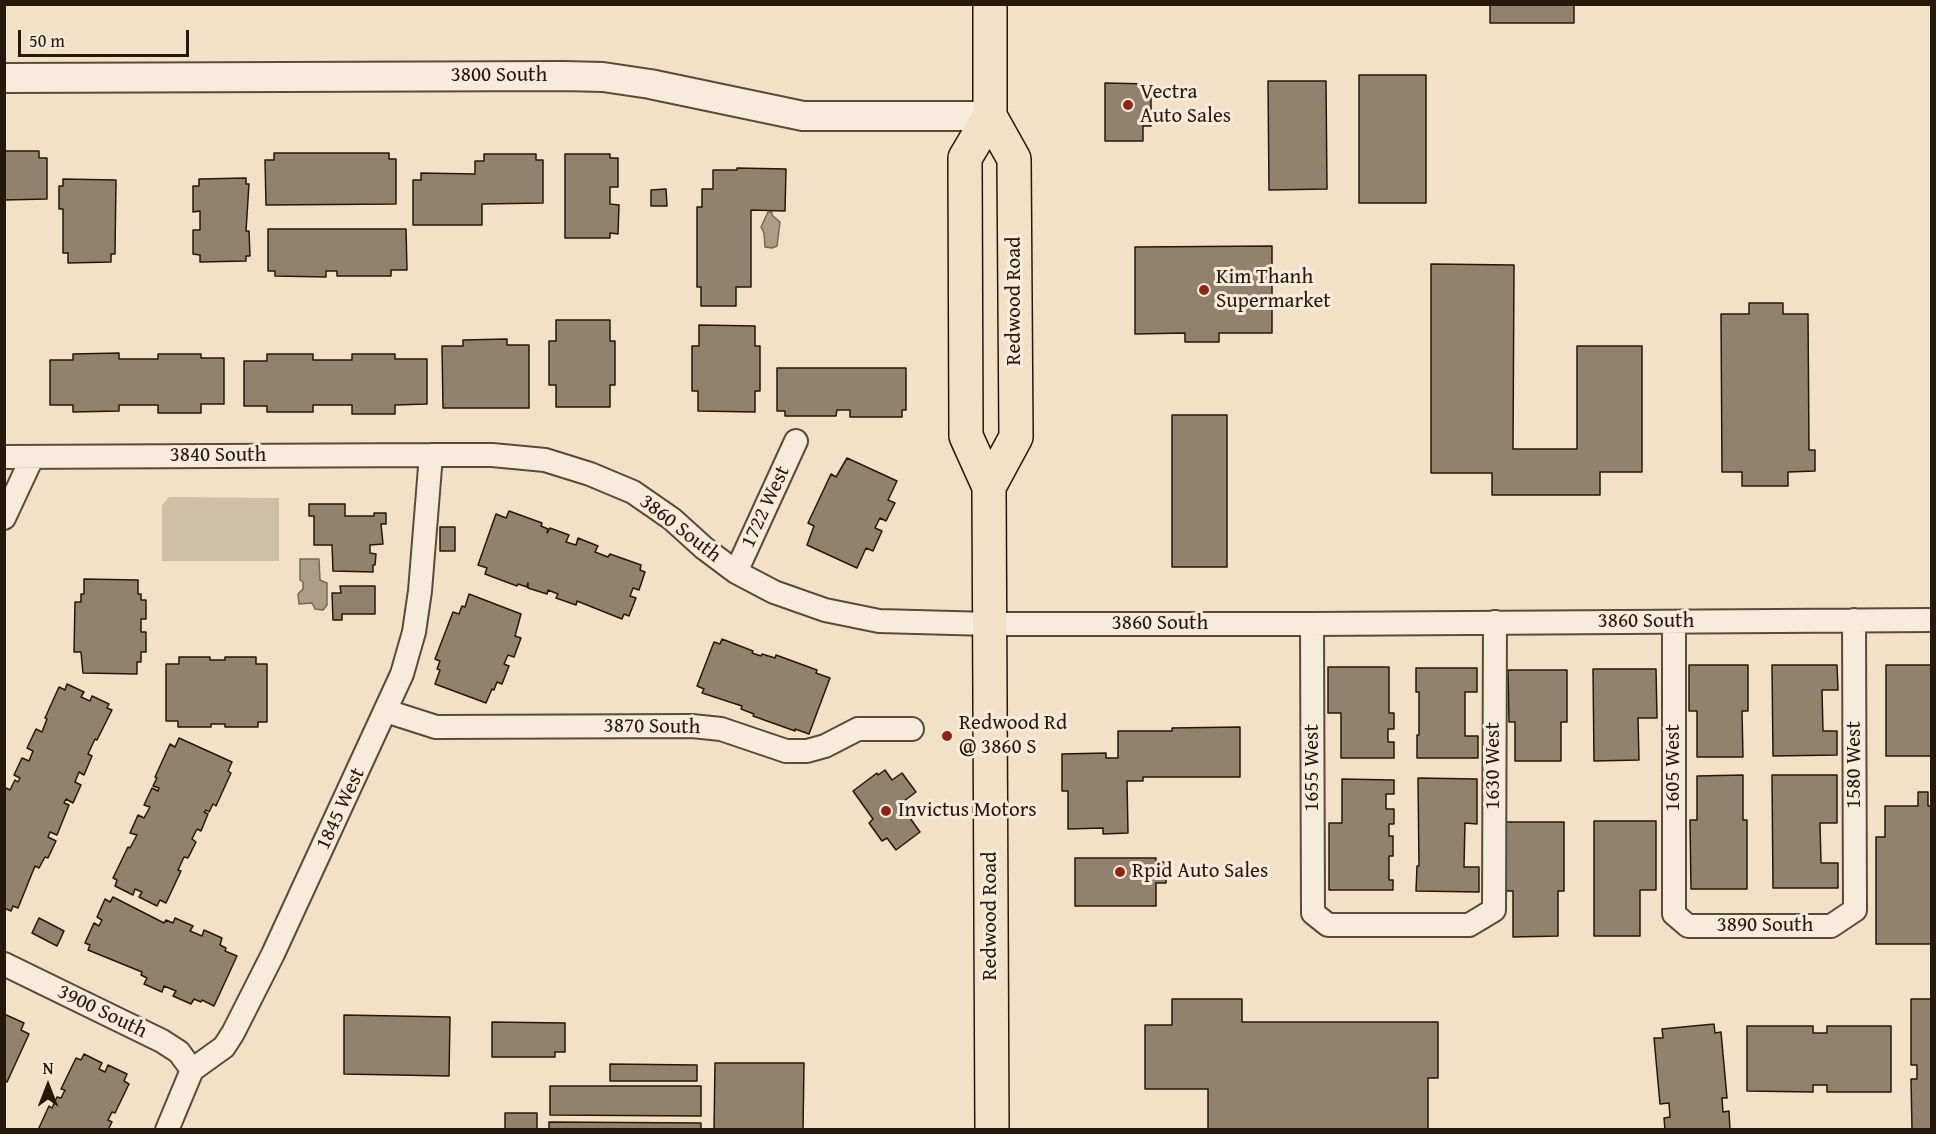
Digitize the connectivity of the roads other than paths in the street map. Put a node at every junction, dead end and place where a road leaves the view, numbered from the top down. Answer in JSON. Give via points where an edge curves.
{"nodes":[{"id":1,"x":990,"y":4,"type":"edge"},
{"id":2,"x":4,"y":78,"type":"edge"},
{"id":3,"x":990,"y":116,"type":"junction"},
{"id":4,"x":796,"y":441,"type":"dead end"},
{"id":5,"x":431,"y":455,"type":"junction"},
{"id":6,"x":4,"y":457,"type":"edge"},
{"id":7,"x":32,"y":458,"type":"junction"},
{"id":8,"x":989,"y":487,"type":"junction"},
{"id":9,"x":4,"y":518,"type":"edge"},
{"id":10,"x":736,"y":572,"type":"junction"},
{"id":11,"x":1854,"y":620,"type":"junction"},
{"id":12,"x":1932,"y":620,"type":"edge"},
{"id":13,"x":1674,"y":621,"type":"junction"},
{"id":14,"x":1495,"y":622,"type":"junction"},
{"id":15,"x":990,"y":624,"type":"junction"},
{"id":16,"x":1312,"y":624,"type":"junction"},
{"id":17,"x":386,"y":711,"type":"junction"},
{"id":18,"x":912,"y":729,"type":"dead end"},
{"id":19,"x":1855,"y":910,"type":"joint"},
{"id":20,"x":1313,"y":913,"type":"joint"},
{"id":21,"x":1674,"y":914,"type":"joint"},
{"id":22,"x":4,"y":964,"type":"edge"},
{"id":23,"x":192,"y":1070,"type":"junction"},
{"id":24,"x":167,"y":1130,"type":"edge"},
{"id":25,"x":992,"y":1130,"type":"edge"}],
"edges":[{"from":1,"to":3,"type":"main road","name":"Redwood Road"},
{"from":2,"to":3,"type":"street","name":"3800 South","via":[[563,76],[650,84],[803,116]]},
{"from":3,"to":8,"type":"main road","name":"Redwood Road","via":[[965,158],[966,436]]},
{"from":3,"to":8,"type":"main road","name":"Redwood Road","via":[[1014,159],[1016,438]]},
{"from":4,"to":10,"type":"street","name":"1722 West"},
{"from":5,"to":7,"type":"street","name":"3840 South"},
{"from":5,"to":10,"type":"street","name":"3860 South","via":[[545,460],[590,474],[633,492]]},
{"from":5,"to":17,"type":"street","name":"1845 West","via":[[414,632]]},
{"from":6,"to":7,"type":"street","name":"3840 South"},
{"from":7,"to":9,"type":"street"},
{"from":8,"to":15,"type":"main road","name":"Redwood Road"},
{"from":10,"to":15,"type":"street","name":"3860 South","via":[[774,592],[825,610],[879,621]]},
{"from":11,"to":12,"type":"street","name":"3860 South"},
{"from":11,"to":13,"type":"street","name":"3860 South"},
{"from":11,"to":19,"type":"street","name":"1580 West"},
{"from":13,"to":14,"type":"street","name":"3860 South"},
{"from":13,"to":21,"type":"street","name":"1605 West"},
{"from":14,"to":16,"type":"street","name":"3860 South"},
{"from":14,"to":20,"type":"street","name":"1630 West","via":[[1494,909],[1469,925],[1328,925]]},
{"from":15,"to":16,"type":"street","name":"3860 South"},
{"from":15,"to":25,"type":"main road","name":"Redwood Road"},
{"from":16,"to":20,"type":"street","name":"1655 West"},
{"from":17,"to":18,"type":"street","name":"3870 South","via":[[436,727],[693,726],[722,729],[786,751],[825,746],[858,729]]},
{"from":17,"to":23,"type":"street","name":"1845 West","via":[[233,1033],[224,1047]]},
{"from":19,"to":21,"type":"street","name":"3890 South","via":[[1831,926],[1688,926]]},
{"from":22,"to":23,"type":"street","name":"3900 South","via":[[162,1041],[179,1052]]},
{"from":23,"to":24,"type":"street"}]}
